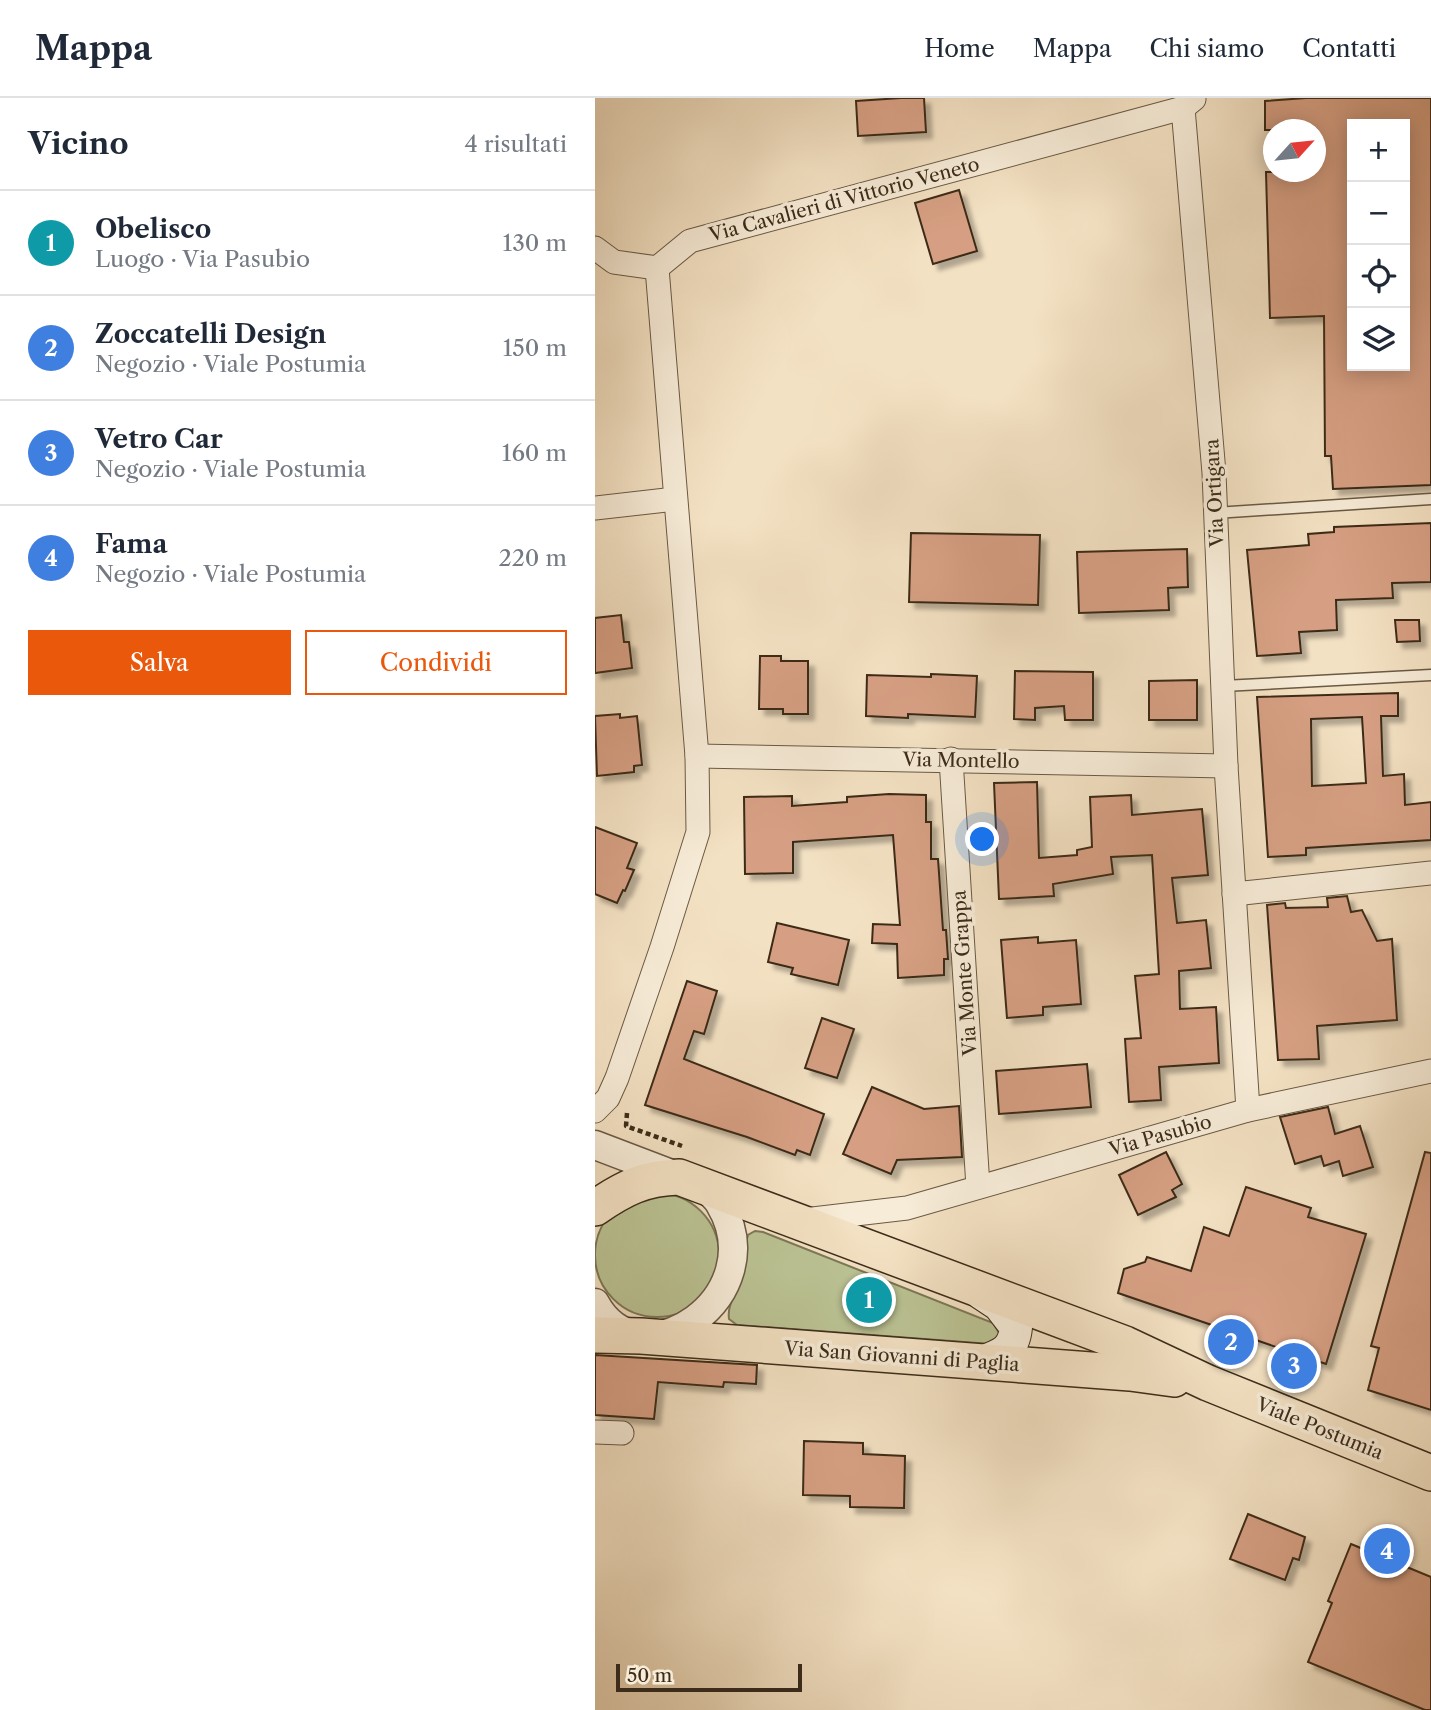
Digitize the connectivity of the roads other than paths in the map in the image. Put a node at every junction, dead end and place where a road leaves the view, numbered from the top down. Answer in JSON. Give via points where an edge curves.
{"nodes":[{"id":1,"x":1189,"y":103,"type":"edge"},
{"id":2,"x":595,"y":248,"type":"edge"},
{"id":3,"x":657,"y":268,"type":"junction"},
{"id":4,"x":675,"y":499,"type":"junction"},
{"id":5,"x":1431,"y":499,"type":"edge"},
{"id":6,"x":595,"y":508,"type":"edge"},
{"id":7,"x":1215,"y":513,"type":"junction"},
{"id":8,"x":1431,"y":675,"type":"edge"},
{"id":9,"x":1223,"y":686,"type":"junction"},
{"id":10,"x":697,"y":756,"type":"junction"},
{"id":11,"x":951,"y":760,"type":"junction"},
{"id":12,"x":1226,"y":766,"type":"junction"},
{"id":13,"x":1431,"y":873,"type":"edge"},
{"id":14,"x":1234,"y":894,"type":"junction"},
{"id":15,"x":1431,"y":1071,"type":"edge"},
{"id":16,"x":1248,"y":1110,"type":"junction"},
{"id":17,"x":595,"y":1111,"type":"edge"},
{"id":18,"x":595,"y":1145,"type":"edge"},
{"id":19,"x":693,"y":1182,"type":"junction"},
{"id":20,"x":978,"y":1187,"type":"junction"},
{"id":21,"x":595,"y":1208,"type":"edge"},
{"id":22,"x":891,"y":1211,"type":"junction"},
{"id":23,"x":794,"y":1221,"type":"junction"},
{"id":24,"x":882,"y":1254,"type":"junction"},
{"id":25,"x":974,"y":1288,"type":"junction"},
{"id":26,"x":595,"y":1303,"type":"edge"},
{"id":27,"x":595,"y":1335,"type":"edge"},
{"id":28,"x":641,"y":1336,"type":"junction"},
{"id":29,"x":982,"y":1362,"type":"junction"},
{"id":30,"x":1208,"y":1383,"type":"junction"},
{"id":31,"x":595,"y":1432,"type":"edge"},
{"id":32,"x":622,"y":1433,"type":"dead end"},
{"id":33,"x":1431,"y":1473,"type":"edge"}],
"edges":[{"from":1,"to":3,"type":"street","name":"Via Cavalieri di Vittorio Veneto","via":[[690,241]]},
{"from":1,"to":7,"type":"street","name":"Via Ortigara"},
{"from":2,"to":3,"type":"street","via":[[614,262]]},
{"from":3,"to":4,"type":"street"},
{"from":4,"to":6,"type":"street"},
{"from":4,"to":10,"type":"street"},
{"from":5,"to":7,"type":"lane"},
{"from":7,"to":9,"type":"street","name":"Via Ortigara"},
{"from":8,"to":9,"type":"lane"},
{"from":9,"to":12,"type":"street","name":"Via Ortigara"},
{"from":10,"to":11,"type":"street","name":"Via Montello"},
{"from":10,"to":17,"type":"street","via":[[698,832],[617,1077],[608,1098]]},
{"from":11,"to":12,"type":"street","name":"Via Montello"},
{"from":11,"to":20,"type":"street","name":"Via Monte Grappa"},
{"from":12,"to":14,"type":"street","name":"Via Ortigara"},
{"from":13,"to":14,"type":"street"},
{"from":14,"to":16,"type":"street","name":"Via Ortigara"},
{"from":15,"to":16,"type":"street","name":"Via Pasubio"},
{"from":16,"to":20,"type":"street","name":"Via Pasubio"},
{"from":18,"to":19,"type":"street"},
{"from":19,"to":21,"type":"main road","via":[[646,1180]]},
{"from":19,"to":23,"type":"main road"},
{"from":19,"to":28,"type":"street","via":[[720,1204],[729,1229],[734,1256],[727,1283],[711,1305],[688,1324],[666,1334]]},
{"from":20,"to":22,"type":"street","name":"Via Pasubio"},
{"from":22,"to":23,"type":"street","name":"Via Pasubio"},
{"from":22,"to":24,"type":"street","via":[[881,1224]]},
{"from":23,"to":24,"type":"main road"},
{"from":24,"to":25,"type":"main road"},
{"from":25,"to":29,"type":"main road","via":[[999,1305],[1016,1326],[1015,1340],[1008,1349]]},
{"from":25,"to":30,"type":"main road","via":[[1125,1344]]},
{"from":26,"to":28,"type":"street","via":[[618,1329]]},
{"from":27,"to":28,"type":"main road","name":"Via San Giovanni di Paglia"},
{"from":28,"to":29,"type":"main road","name":"Via San Giovanni di Paglia"},
{"from":29,"to":30,"type":"main road","name":"Via San Giovanni di Paglia"},
{"from":30,"to":33,"type":"main road","name":"Viale Postumia"},
{"from":31,"to":32,"type":"street"}]}
